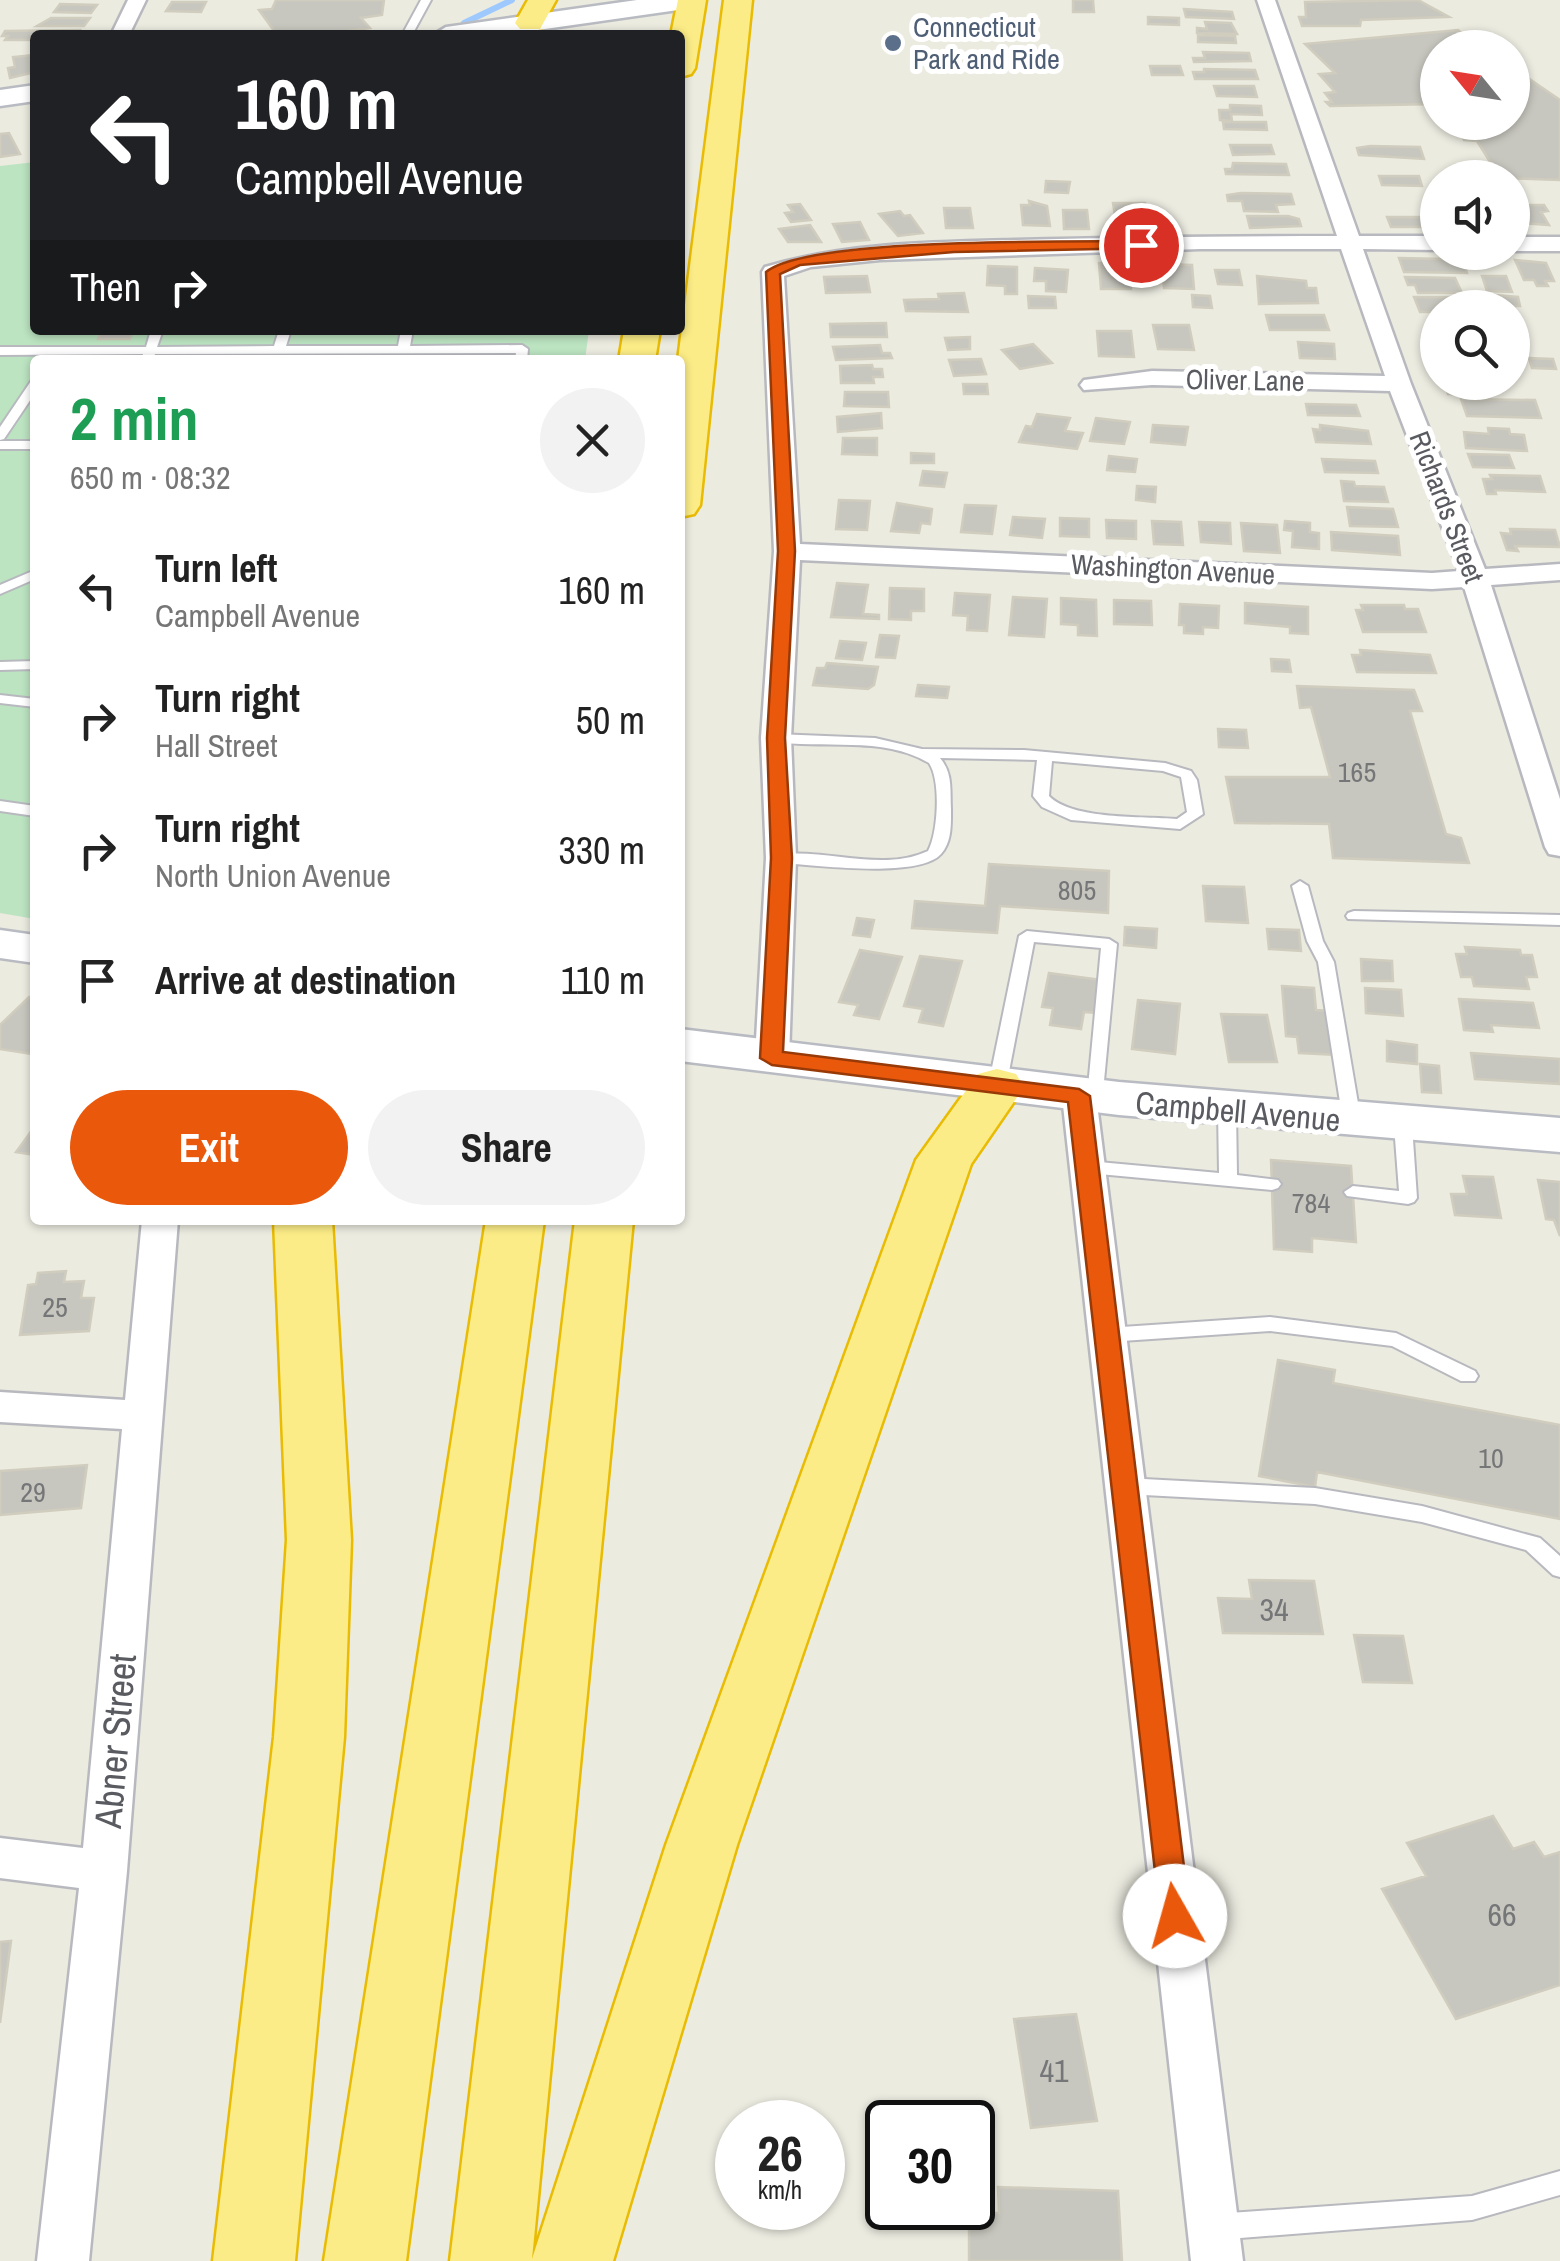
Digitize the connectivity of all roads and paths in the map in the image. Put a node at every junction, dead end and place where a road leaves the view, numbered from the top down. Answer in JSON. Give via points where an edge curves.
{"nodes":[{"id":1,"x":137,"y":0,"type":"edge"},
{"id":2,"x":426,"y":0,"type":"edge"},
{"id":3,"x":1266,"y":0,"type":"edge"},
{"id":4,"x":735,"y":11,"type":"edge"},
{"id":5,"x":689,"y":15,"type":"edge"},
{"id":6,"x":532,"y":19,"type":"edge"},
{"id":7,"x":122,"y":30,"type":"edge"},
{"id":8,"x":410,"y":30,"type":"edge"},
{"id":9,"x":473,"y":30,"type":"edge"},
{"id":10,"x":30,"y":95,"type":"edge"},
{"id":11,"x":0,"y":98,"type":"edge"},
{"id":12,"x":1348,"y":242,"type":"junction"},
{"id":13,"x":1420,"y":243,"type":"edge"},
{"id":14,"x":1530,"y":244,"type":"edge"},
{"id":15,"x":1560,"y":244,"type":"edge"},
{"id":16,"x":284,"y":335,"type":"edge"},
{"id":17,"x":406,"y":335,"type":"edge"},
{"id":18,"x":474,"y":335,"type":"edge"},
{"id":19,"x":472,"y":349,"type":"junction"},
{"id":20,"x":403,"y":350,"type":"junction"},
{"id":21,"x":0,"y":351,"type":"edge"},
{"id":22,"x":279,"y":351,"type":"junction"},
{"id":23,"x":54,"y":355,"type":"edge"},
{"id":24,"x":148,"y":355,"type":"edge"},
{"id":25,"x":521,"y":355,"type":"edge"},
{"id":26,"x":1092,"y":384,"type":"dead end"},
{"id":27,"x":1399,"y":384,"type":"junction"},
{"id":28,"x":30,"y":391,"type":"edge"},
{"id":29,"x":0,"y":436,"type":"edge"},
{"id":30,"x":0,"y":445,"type":"edge"},
{"id":31,"x":30,"y":445,"type":"edge"},
{"id":32,"x":685,"y":460,"type":"edge"},
{"id":33,"x":787,"y":551,"type":"junction"},
{"id":34,"x":1560,"y":572,"type":"edge"},
{"id":35,"x":30,"y":576,"type":"edge"},
{"id":36,"x":1475,"y":578,"type":"junction"},
{"id":37,"x":16,"y":583,"type":"junction"},
{"id":38,"x":30,"y":585,"type":"edge"},
{"id":39,"x":0,"y":590,"type":"edge"},
{"id":40,"x":0,"y":666,"type":"edge"},
{"id":41,"x":30,"y":666,"type":"edge"},
{"id":42,"x":0,"y":699,"type":"edge"},
{"id":43,"x":30,"y":702,"type":"edge"},
{"id":44,"x":776,"y":738,"type":"junction"},
{"id":45,"x":922,"y":754,"type":"junction"},
{"id":46,"x":1045,"y":756,"type":"junction"},
{"id":47,"x":0,"y":806,"type":"edge"},
{"id":48,"x":30,"y":809,"type":"edge"},
{"id":49,"x":1560,"y":846,"type":"edge"},
{"id":50,"x":782,"y":858,"type":"junction"},
{"id":51,"x":1300,"y":886,"type":"dead end"},
{"id":52,"x":1354,"y":916,"type":"dead end"},
{"id":53,"x":1560,"y":920,"type":"edge"},
{"id":54,"x":0,"y":944,"type":"edge"},
{"id":55,"x":30,"y":948,"type":"edge"},
{"id":56,"x":685,"y":1047,"type":"edge"},
{"id":57,"x":772,"y":1058,"type":"junction"},
{"id":58,"x":998,"y":1086,"type":"junction"},
{"id":59,"x":1087,"y":1097,"type":"junction"},
{"id":60,"x":1228,"y":1110,"type":"junction"},
{"id":61,"x":1352,"y":1122,"type":"junction"},
{"id":62,"x":1403,"y":1125,"type":"junction"},
{"id":63,"x":1560,"y":1135,"type":"edge"},
{"id":64,"x":1088,"y":1167,"type":"junction"},
{"id":65,"x":1228,"y":1180,"type":"junction"},
{"id":66,"x":1272,"y":1184,"type":"dead end"},
{"id":67,"x":1353,"y":1192,"type":"dead end"},
{"id":68,"x":160,"y":1225,"type":"edge"},
{"id":69,"x":303,"y":1225,"type":"edge"},
{"id":70,"x":515,"y":1225,"type":"edge"},
{"id":71,"x":603,"y":1225,"type":"edge"},
{"id":72,"x":1107,"y":1336,"type":"junction"},
{"id":73,"x":1468,"y":1376,"type":"dead end"},
{"id":74,"x":0,"y":1407,"type":"edge"},
{"id":75,"x":143,"y":1416,"type":"junction"},
{"id":76,"x":1125,"y":1486,"type":"junction"},
{"id":77,"x":1560,"y":1570,"type":"edge"},
{"id":78,"x":0,"y":1858,"type":"edge"},
{"id":79,"x":104,"y":1871,"type":"junction"},
{"id":80,"x":1560,"y":2183,"type":"edge"},
{"id":81,"x":1214,"y":2244,"type":"edge"},
{"id":82,"x":63,"y":2261,"type":"edge"},
{"id":83,"x":254,"y":2261,"type":"edge"},
{"id":84,"x":365,"y":2261,"type":"edge"},
{"id":85,"x":491,"y":2261,"type":"edge"},
{"id":86,"x":572,"y":2261,"type":"edge"}],
"edges":[{"from":1,"to":7,"type":"street"},
{"from":2,"to":8,"type":"lane"},
{"from":3,"to":12,"type":"street","name":"Richards Street"},
{"from":4,"to":32,"type":"highway"},
{"from":5,"to":6,"type":"main road"},
{"from":6,"to":9,"type":"main road"},
{"from":10,"to":11,"type":"main road"},
{"from":12,"to":13,"type":"street"},
{"from":12,"to":27,"type":"street","name":"Richards Street"},
{"from":12,"to":33,"type":"street","via":[[954,248],[780,266],[771,276]]},
{"from":14,"to":15,"type":"street"},
{"from":16,"to":22,"type":"lane"},
{"from":17,"to":20,"type":"lane"},
{"from":18,"to":19,"type":"lane"},
{"from":19,"to":20,"type":"lane"},
{"from":19,"to":25,"type":"lane","via":[[522,349]]},
{"from":20,"to":22,"type":"lane"},
{"from":21,"to":23,"type":"lane"},
{"from":22,"to":24,"type":"lane"},
{"from":23,"to":24,"type":"lane"},
{"from":26,"to":27,"type":"street","name":"Oliver Lane","via":[[1152,378]]},
{"from":27,"to":36,"type":"street","name":"Richards Street"},
{"from":28,"to":29,"type":"lane"},
{"from":30,"to":31,"type":"lane"},
{"from":33,"to":36,"type":"street","name":"Washington Avenue","via":[[1432,582]]},
{"from":33,"to":44,"type":"street"},
{"from":34,"to":36,"type":"street","name":"Washington Avenue"},
{"from":35,"to":37,"type":"lane"},
{"from":36,"to":49,"type":"street","name":"Richards Street"},
{"from":37,"to":38,"type":"lane"},
{"from":37,"to":39,"type":"lane"},
{"from":40,"to":41,"type":"lane"},
{"from":42,"to":43,"type":"lane"},
{"from":44,"to":45,"type":"lane"},
{"from":44,"to":50,"type":"street"},
{"from":45,"to":46,"type":"lane"},
{"from":45,"to":50,"type":"lane","via":[[942,772],[943,826],[930,856],[906,862]]},
{"from":46,"to":46,"type":"lane","via":[[1176,769],[1190,780],[1194,814],[1180,824],[1058,810],[1042,796]]},
{"from":47,"to":48,"type":"lane"},
{"from":50,"to":57,"type":"street"},
{"from":51,"to":61,"type":"lane","via":[[1326,962]]},
{"from":52,"to":53,"type":"lane"},
{"from":54,"to":55,"type":"main road"},
{"from":56,"to":57,"type":"main road","name":"Campbell Avenue"},
{"from":57,"to":58,"type":"main road","name":"Campbell Avenue"},
{"from":58,"to":59,"type":"main road","name":"Campbell Avenue"},
{"from":58,"to":59,"type":"lane","via":[[1027,936],[1109,944]]},
{"from":58,"to":86,"type":"highway","via":[[937,1179],[627,2065]]},
{"from":59,"to":60,"type":"main road","name":"Campbell Avenue"},
{"from":59,"to":64,"type":"street"},
{"from":60,"to":61,"type":"main road","name":"Campbell Avenue"},
{"from":60,"to":65,"type":"lane"},
{"from":61,"to":62,"type":"main road","name":"Campbell Avenue"},
{"from":62,"to":63,"type":"main road","name":"Campbell Avenue"},
{"from":62,"to":67,"type":"lane","via":[[1408,1198]]},
{"from":64,"to":65,"type":"lane"},
{"from":64,"to":72,"type":"street"},
{"from":65,"to":66,"type":"lane"},
{"from":68,"to":75,"type":"street","name":"Abner Street"},
{"from":69,"to":83,"type":"highway","via":[[319,1540],[309,1737]]},
{"from":70,"to":84,"type":"highway"},
{"from":71,"to":85,"type":"highway"},
{"from":72,"to":73,"type":"lane","via":[[1270,1324],[1396,1340]]},
{"from":72,"to":76,"type":"street"},
{"from":74,"to":75,"type":"street"},
{"from":75,"to":79,"type":"street","name":"Abner Street"},
{"from":76,"to":77,"type":"lane","via":[[1315,1496],[1422,1514],[1533,1544]]},
{"from":76,"to":81,"type":"street"},
{"from":78,"to":79,"type":"street"},
{"from":79,"to":82,"type":"street","name":"Abner Street"},
{"from":80,"to":81,"type":"lane","via":[[1472,2208]]}]}
